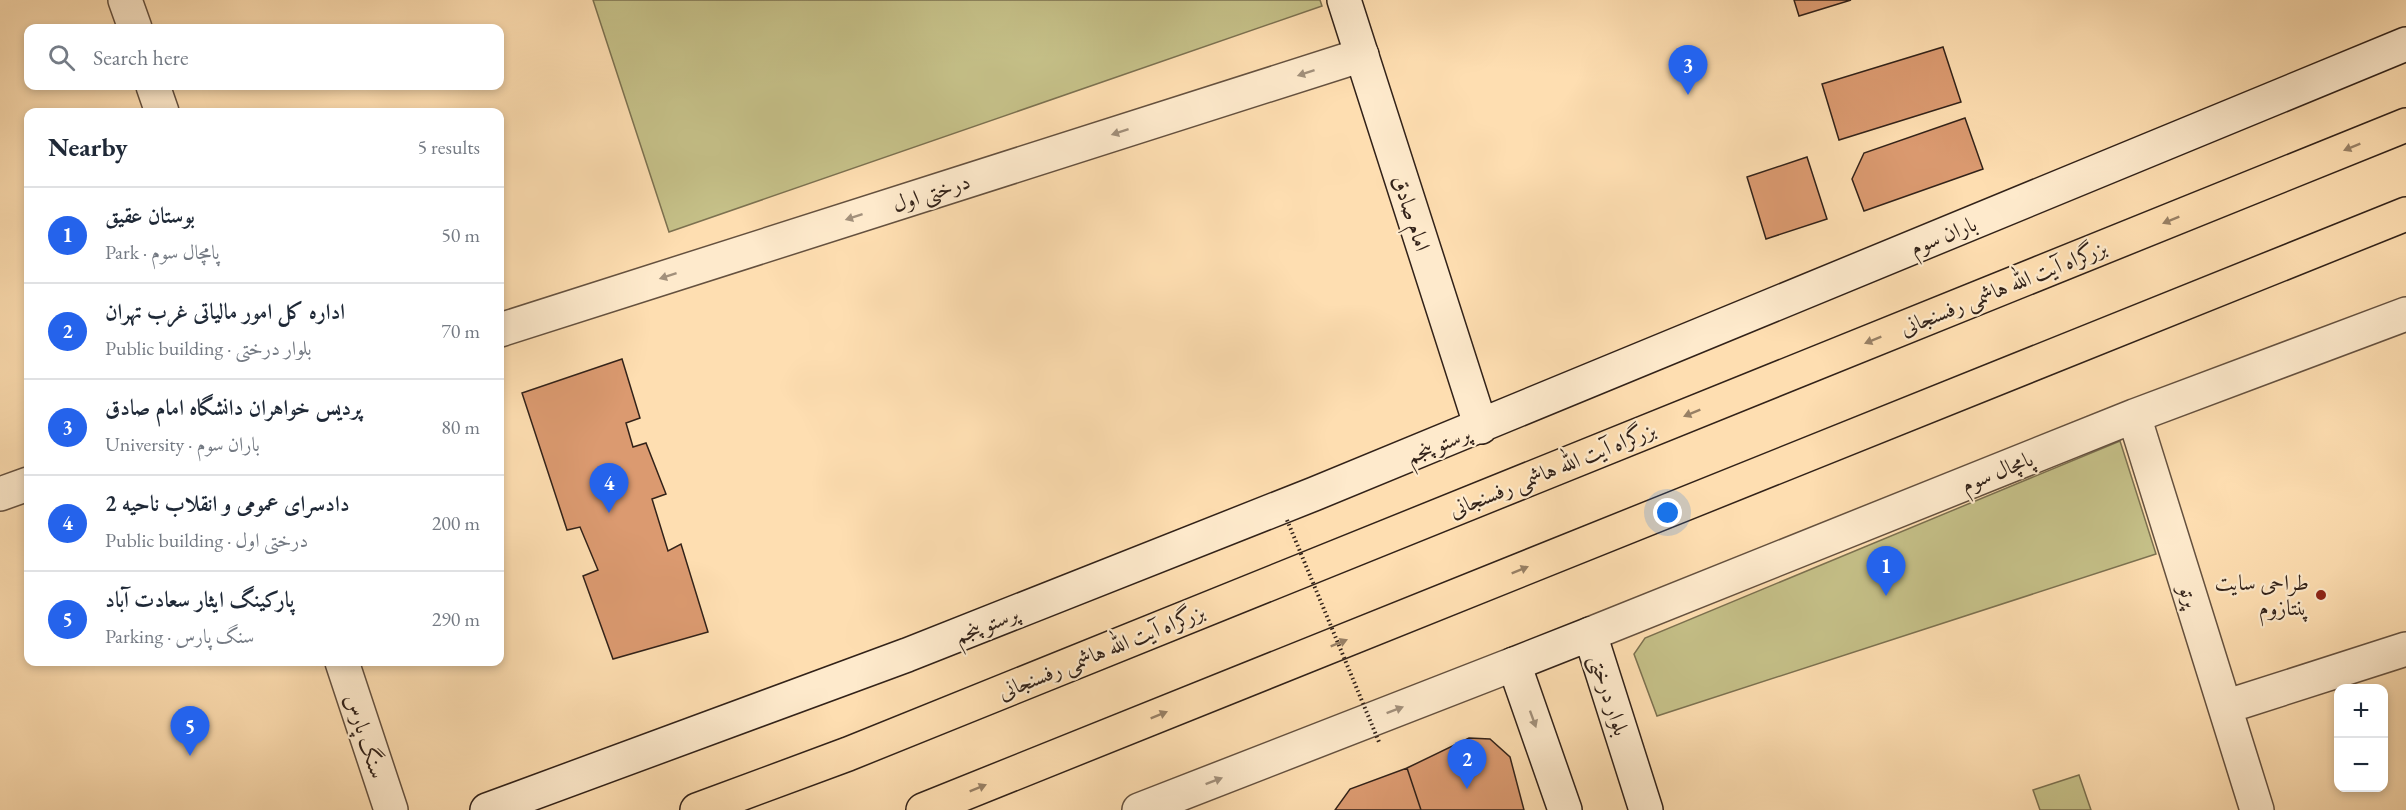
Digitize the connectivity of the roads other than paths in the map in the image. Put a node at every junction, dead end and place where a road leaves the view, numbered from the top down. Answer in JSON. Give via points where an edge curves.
{"nodes":[{"id":1,"x":125,"y":0,"type":"edge"},
{"id":2,"x":1344,"y":0,"type":"edge"},
{"id":3,"x":134,"y":24,"type":"edge"},
{"id":4,"x":2406,"y":44,"type":"edge"},
{"id":5,"x":1362,"y":55,"type":"junction"},
{"id":6,"x":154,"y":90,"type":"edge"},
{"id":7,"x":161,"y":108,"type":"edge"},
{"id":8,"x":2406,"y":125,"type":"edge"},
{"id":9,"x":2406,"y":214,"type":"edge"},
{"id":10,"x":2406,"y":314,"type":"edge"},
{"id":11,"x":504,"y":329,"type":"edge"},
{"id":12,"x":2134,"y":416,"type":"junction"},
{"id":13,"x":1481,"y":427,"type":"junction"},
{"id":14,"x":24,"y":485,"type":"edge"},
{"id":15,"x":0,"y":494,"type":"edge"},
{"id":16,"x":1590,"y":634,"type":"junction"},
{"id":17,"x":2406,"y":649,"type":"edge"},
{"id":18,"x":1514,"y":664,"type":"junction"},
{"id":19,"x":343,"y":666,"type":"edge"},
{"id":20,"x":2225,"y":707,"type":"junction"},
{"id":21,"x":391,"y":810,"type":"edge"},
{"id":22,"x":488,"y":810,"type":"edge"},
{"id":23,"x":697,"y":810,"type":"edge"},
{"id":24,"x":923,"y":810,"type":"edge"},
{"id":25,"x":1140,"y":810,"type":"edge"},
{"id":26,"x":1565,"y":810,"type":"edge"},
{"id":27,"x":1646,"y":810,"type":"edge"},
{"id":28,"x":2257,"y":810,"type":"edge"}],
"edges":[{"from":1,"to":3,"type":"street"},
{"from":2,"to":5,"type":"street","name":"امام صادق"},
{"from":4,"to":13,"type":"street","name":"باران سوم"},
{"from":5,"to":11,"type":"street","name":"درختی اول","one_way":true},
{"from":5,"to":13,"type":"street","name":"امام صادق"},
{"from":6,"to":7,"type":"street"},
{"from":8,"to":23,"type":"highway","name":"بزرگراه آیت الله هاشمی رفسنجانی","one_way":true,"via":[[870,745]]},
{"from":24,"to":9,"type":"highway","one_way":true},
{"from":10,"to":12,"type":"street","name":"پامچال سوم"},
{"from":12,"to":16,"type":"street","name":"پامچال سوم"},
{"from":12,"to":20,"type":"street","name":"پرتو"},
{"from":13,"to":22,"type":"street","name":"پرستو پنجم","via":[[907,655]]},
{"from":14,"to":15,"type":"street"},
{"from":16,"to":18,"type":"street","name":"بلوار درختی"},
{"from":16,"to":27,"type":"street","name":"بلوار درختی"},
{"from":17,"to":20,"type":"street"},
{"from":25,"to":18,"type":"street","name":"بلوار درختی","one_way":true},
{"from":18,"to":26,"type":"street","one_way":true},
{"from":19,"to":21,"type":"street","name":"سنگ پارس"},
{"from":20,"to":28,"type":"street","name":"پرتو"}]}
